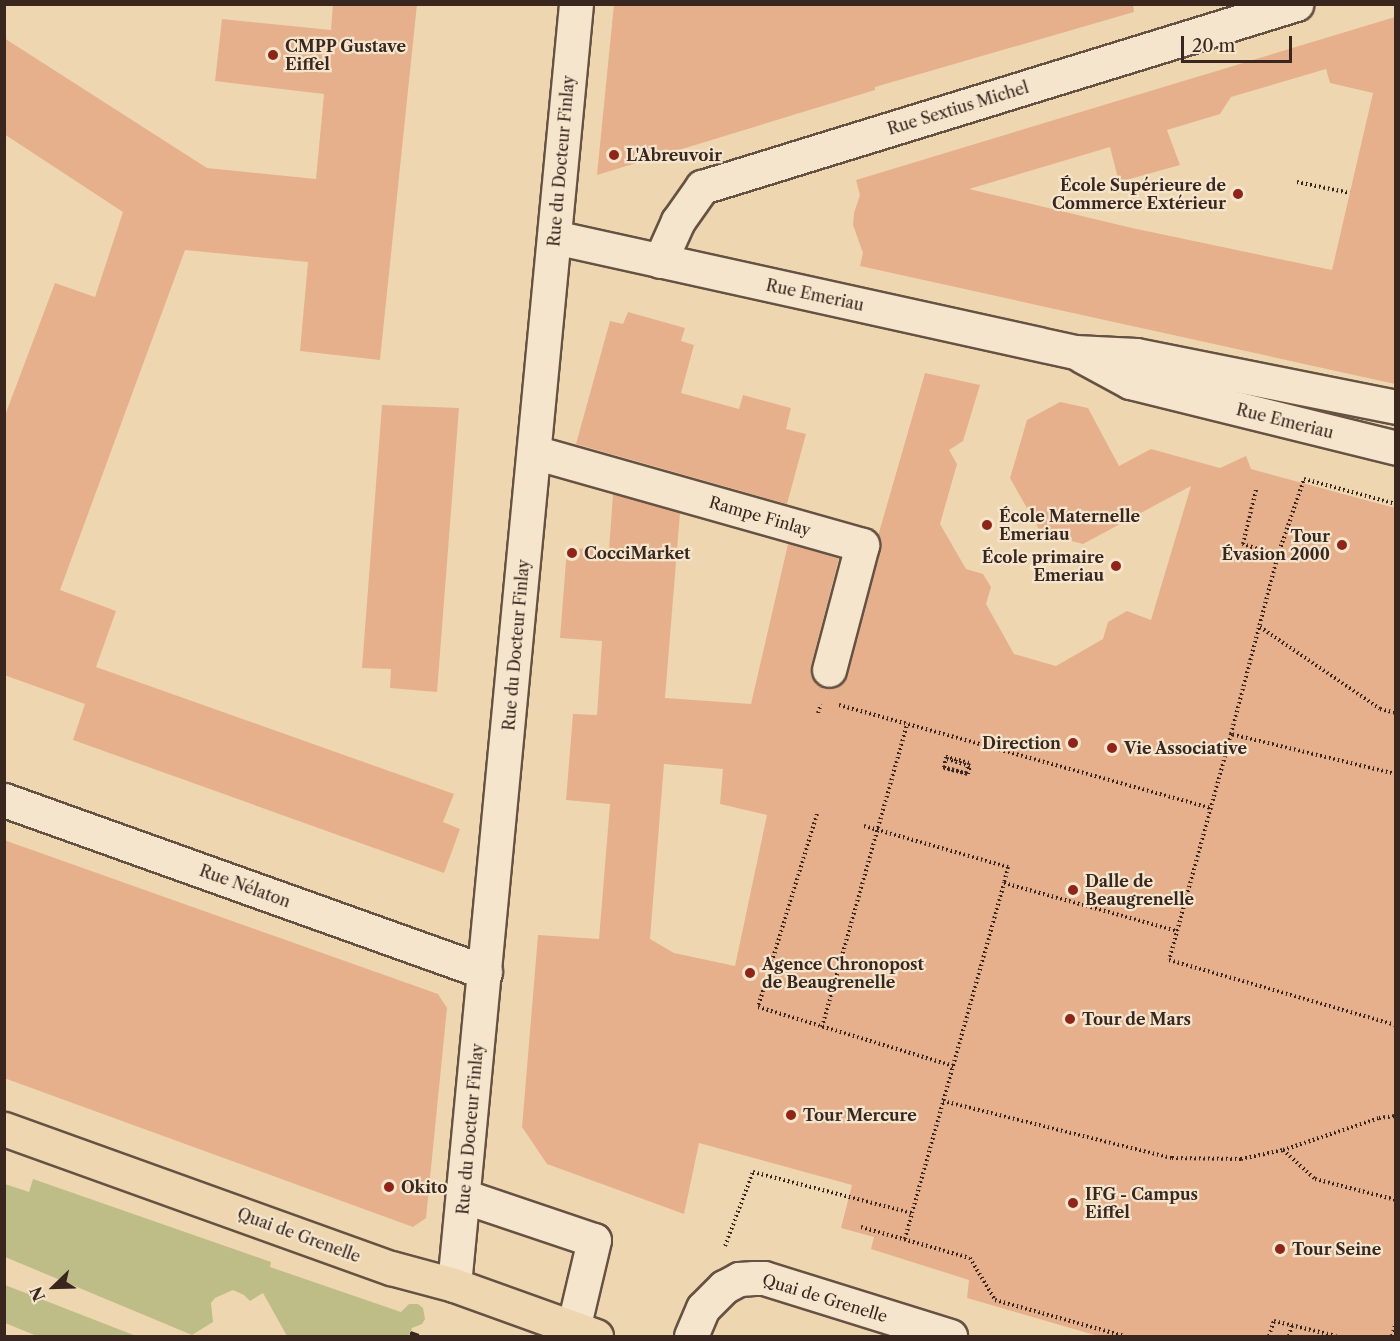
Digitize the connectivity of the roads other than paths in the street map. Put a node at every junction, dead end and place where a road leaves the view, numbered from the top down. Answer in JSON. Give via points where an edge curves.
{"nodes":[{"id":1,"x":576,"y":4,"type":"edge"},
{"id":2,"x":1296,"y":4,"type":"edge"},
{"id":3,"x":554,"y":237,"type":"junction"},
{"id":4,"x":660,"y":261,"type":"junction"},
{"id":5,"x":1075,"y":352,"type":"junction"},
{"id":6,"x":1395,"y":407,"type":"edge"},
{"id":7,"x":1395,"y":448,"type":"edge"},
{"id":8,"x":534,"y":452,"type":"junction"},
{"id":9,"x":829,"y":670,"type":"road end"},
{"id":10,"x":4,"y":800,"type":"edge"},
{"id":11,"x":485,"y":972,"type":"junction"},
{"id":12,"x":4,"y":1129,"type":"edge"},
{"id":13,"x":463,"y":1196,"type":"junction"},
{"id":14,"x":454,"y":1285,"type":"junction"},
{"id":15,"x":584,"y":1333,"type":"edge"},
{"id":16,"x":691,"y":1336,"type":"edge"},
{"id":17,"x":950,"y":1336,"type":"edge"}],
"edges":[{"from":1,"to":3,"type":"street","name":"Rue du Docteur Finlay"},
{"from":2,"to":4,"type":"street","name":"Rue Sextius Michel","via":[[702,188],[678,221]]},
{"from":3,"to":4,"type":"street","name":"Rue Emeriau"},
{"from":3,"to":8,"type":"street","name":"Rue du Docteur Finlay"},
{"from":4,"to":5,"type":"street","name":"Rue Emeriau"},
{"from":5,"to":6,"type":"street","name":"Rue Emeriau","via":[[1136,355]]},
{"from":5,"to":7,"type":"street","name":"Rue Emeriau","via":[[1130,382]]},
{"from":8,"to":9,"type":"street","name":"Rampe Finlay","via":[[862,545]]},
{"from":8,"to":11,"type":"street","name":"Rue du Docteur Finlay"},
{"from":10,"to":11,"type":"street","name":"Rue Nélaton"},
{"from":11,"to":13,"type":"street","name":"Rue du Docteur Finlay"},
{"from":12,"to":14,"type":"main road","name":"Quai de Grenelle","via":[[391,1268]]},
{"from":13,"to":14,"type":"street","name":"Rue du Docteur Finlay"},
{"from":13,"to":15,"type":"street","via":[[594,1240]]},
{"from":14,"to":15,"type":"main road","name":"Quai de Grenelle"},
{"from":16,"to":17,"type":"street","name":"Quai de Grenelle","via":[[703,1308],[724,1287],[739,1279],[764,1278]]}]}
